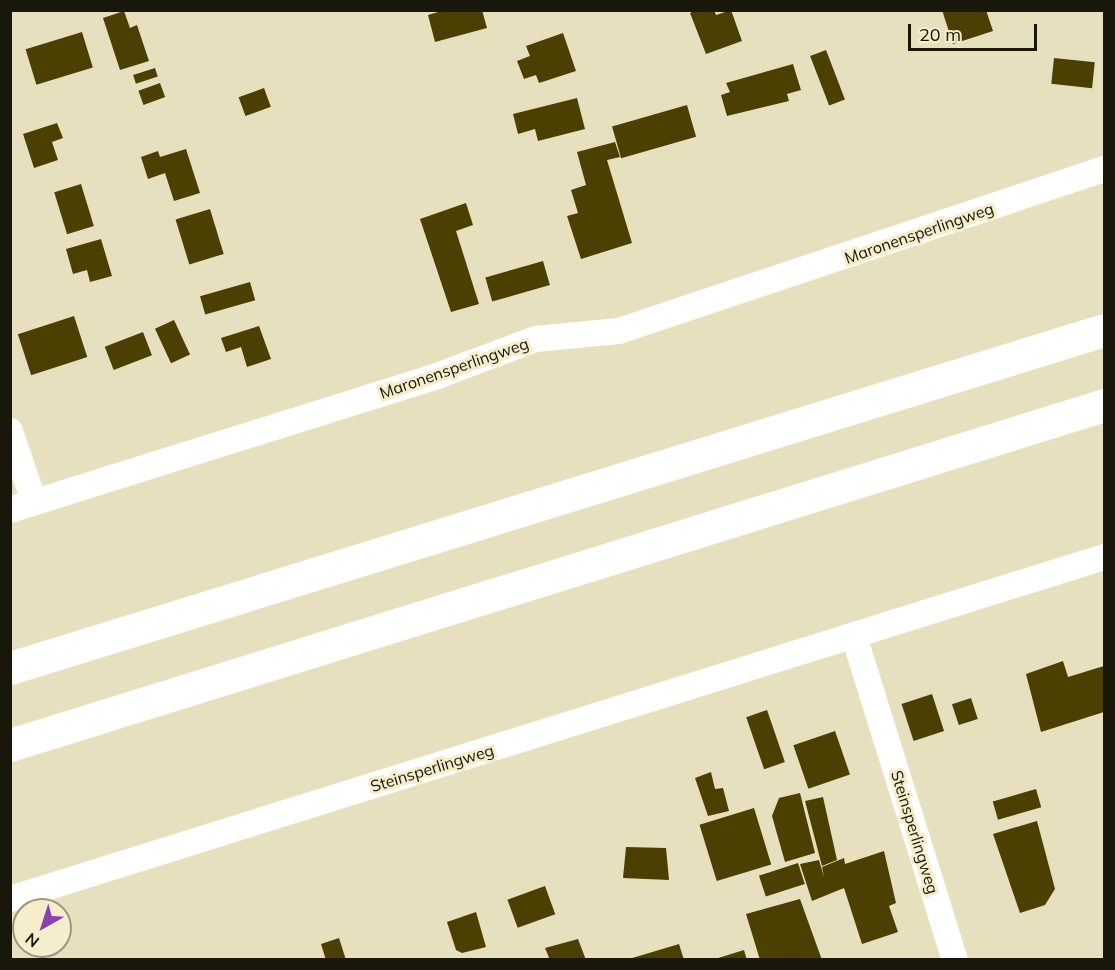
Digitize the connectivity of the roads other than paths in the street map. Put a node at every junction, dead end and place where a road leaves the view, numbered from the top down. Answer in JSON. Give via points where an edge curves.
{"nodes":[{"id":1,"x":1104,"y":169,"type":"edge"},
{"id":2,"x":1104,"y":330,"type":"edge"},
{"id":3,"x":1104,"y":405,"type":"edge"},
{"id":4,"x":10,"y":430,"type":"edge"},
{"id":5,"x":22,"y":506,"type":"edge"},
{"id":6,"x":1104,"y":556,"type":"edge"},
{"id":7,"x":854,"y":636,"type":"junction"},
{"id":8,"x":10,"y":668,"type":"edge"},
{"id":9,"x":10,"y":745,"type":"edge"},
{"id":10,"x":10,"y":899,"type":"edge"},
{"id":11,"x":955,"y":960,"type":"edge"}],
"edges":[{"from":1,"to":5,"type":"lane","name":"Maronensperlingweg","via":[[619,331],[536,339],[437,376]]},
{"from":2,"to":8,"type":"highway"},
{"from":3,"to":9,"type":"highway"},
{"from":4,"to":5,"type":"lane"},
{"from":6,"to":7,"type":"lane","name":"Steinsperlingweg"},
{"from":7,"to":10,"type":"lane","name":"Steinsperlingweg"},
{"from":7,"to":11,"type":"lane","name":"Steinsperlingweg"}]}
